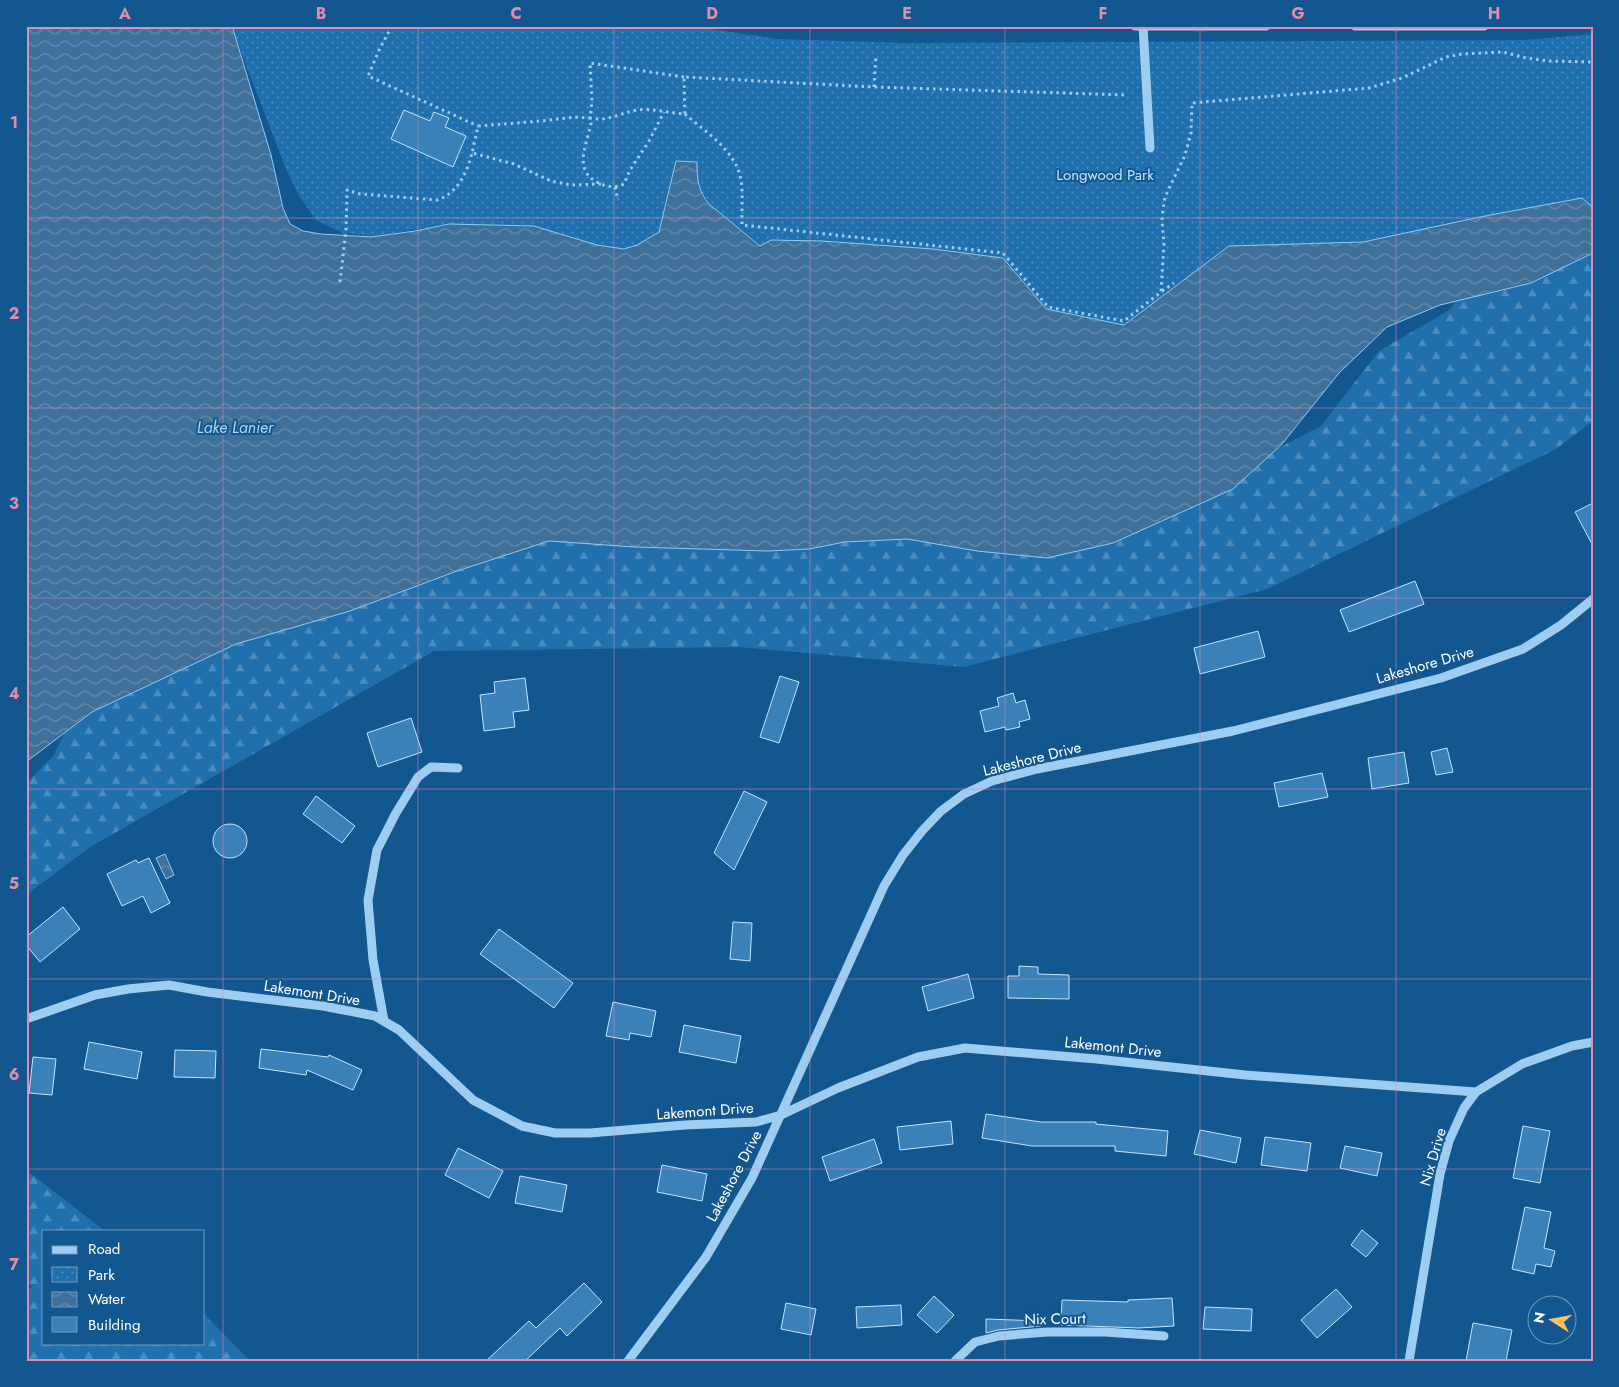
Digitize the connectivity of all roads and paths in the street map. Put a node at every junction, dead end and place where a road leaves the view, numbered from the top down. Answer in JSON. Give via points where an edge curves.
{"nodes":[{"id":1,"x":392,"y":26,"type":"edge"},
{"id":2,"x":1135,"y":26,"type":"edge"},
{"id":3,"x":1143,"y":26,"type":"edge"},
{"id":4,"x":1266,"y":26,"type":"edge"},
{"id":5,"x":1355,"y":26,"type":"edge"},
{"id":6,"x":1484,"y":26,"type":"edge"},
{"id":7,"x":876,"y":56,"type":"dead end"},
{"id":8,"x":1593,"y":62,"type":"edge"},
{"id":9,"x":684,"y":77,"type":"junction"},
{"id":10,"x":874,"y":87,"type":"junction"},
{"id":11,"x":1127,"y":96,"type":"dead end"},
{"id":12,"x":664,"y":112,"type":"junction"},
{"id":13,"x":684,"y":114,"type":"junction"},
{"id":14,"x":590,"y":118,"type":"junction"},
{"id":15,"x":478,"y":126,"type":"junction"},
{"id":16,"x":1150,"y":148,"type":"dead end"},
{"id":17,"x":472,"y":153,"type":"junction"},
{"id":18,"x":601,"y":184,"type":"junction"},
{"id":19,"x":615,"y":187,"type":"junction"},
{"id":20,"x":618,"y":200,"type":"dead end"},
{"id":21,"x":340,"y":282,"type":"dead end"},
{"id":22,"x":1174,"y":283,"type":"dead end"},
{"id":23,"x":1162,"y":292,"type":"junction"},
{"id":24,"x":1593,"y":599,"type":"edge"},
{"id":25,"x":458,"y":768,"type":"dead end"},
{"id":26,"x":26,"y":1019,"type":"edge"},
{"id":27,"x":384,"y":1022,"type":"junction"},
{"id":28,"x":1593,"y":1042,"type":"edge"},
{"id":29,"x":1476,"y":1092,"type":"junction"},
{"id":30,"x":781,"y":1115,"type":"junction"},
{"id":31,"x":1164,"y":1336,"type":"dead end"},
{"id":32,"x":628,"y":1361,"type":"edge"},
{"id":33,"x":955,"y":1361,"type":"edge"},
{"id":34,"x":1409,"y":1361,"type":"edge"}],
"edges":[{"from":1,"to":15,"type":"path","via":[[368,76]]},
{"from":2,"to":3,"type":"street"},
{"from":3,"to":4,"type":"street"},
{"from":3,"to":16,"type":"street"},
{"from":5,"to":6,"type":"street"},
{"from":7,"to":10,"type":"path"},
{"from":8,"to":23,"type":"path","via":[[1550,61],[1503,52],[1462,54],[1446,57],[1402,78],[1369,88],[1192,103],[1191,133],[1185,155],[1165,196],[1163,208]]},
{"from":9,"to":10,"type":"path"},
{"from":9,"to":13,"type":"path"},
{"from":9,"to":14,"type":"path","via":[[590,63]]},
{"from":10,"to":11,"type":"path"},
{"from":12,"to":13,"type":"path"},
{"from":12,"to":14,"type":"path","via":[[636,110],[610,119]]},
{"from":12,"to":19,"type":"path","via":[[624,184]]},
{"from":13,"to":23,"type":"path","via":[[725,149],[737,167],[741,183],[742,226],[1003,253],[1048,306],[1124,321]]},
{"from":14,"to":15,"type":"path"},
{"from":14,"to":18,"type":"path","via":[[582,162],[587,174]]},
{"from":15,"to":17,"type":"path"},
{"from":17,"to":18,"type":"path","via":[[514,164],[551,181]]},
{"from":17,"to":21,"type":"path","via":[[466,170],[446,198],[360,194],[347,190]]},
{"from":18,"to":19,"type":"path"},
{"from":19,"to":20,"type":"path"},
{"from":22,"to":23,"type":"path"},
{"from":24,"to":30,"type":"street","name":"Lakeshore Drive","via":[[1561,625],[1523,649],[1441,678],[1233,731],[1037,769],[992,781],[964,794],[922,831],[884,886]]},
{"from":25,"to":27,"type":"street","via":[[431,767],[418,777],[377,850],[368,900],[373,960]]},
{"from":26,"to":27,"type":"street","name":"Lakemont Drive","via":[[95,995],[169,985],[324,1006],[375,1016]]},
{"from":27,"to":30,"type":"street","name":"Lakemont Drive","via":[[400,1030],[473,1100],[522,1126],[555,1133],[590,1133],[756,1122]]},
{"from":28,"to":29,"type":"street","name":"Nix Drive","via":[[1522,1064]]},
{"from":29,"to":30,"type":"street","name":"Lakemont Drive","via":[[1245,1075],[965,1048],[918,1057],[838,1088]]},
{"from":29,"to":34,"type":"street","name":"Nix Drive","via":[[1464,1108],[1449,1141],[1440,1174]]},
{"from":30,"to":32,"type":"street","name":"Lakeshore Drive","via":[[752,1178],[706,1257]]},
{"from":31,"to":33,"type":"street","name":"Nix Court","via":[[1105,1332],[999,1336],[975,1342]]}]}
